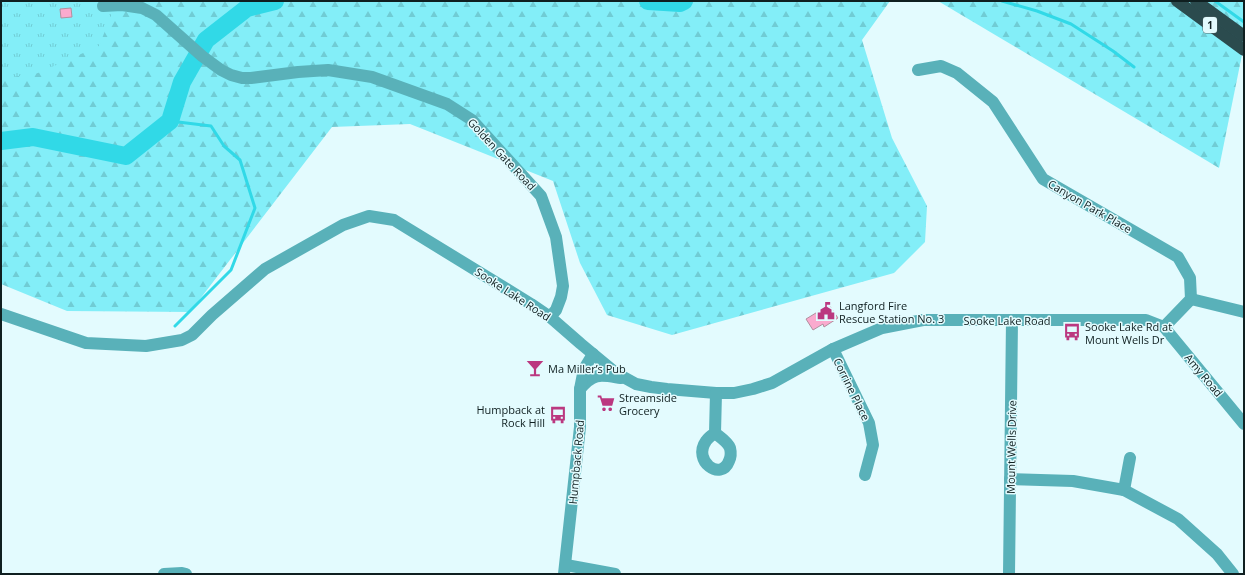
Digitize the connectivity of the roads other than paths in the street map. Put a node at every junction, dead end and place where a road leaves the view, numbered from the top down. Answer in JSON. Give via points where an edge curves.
{"nodes":[{"id":1,"x":1177,"y":1,"type":"edge"},
{"id":2,"x":1196,"y":1,"type":"edge"},
{"id":3,"x":103,"y":6,"type":"dead end"},
{"id":4,"x":1244,"y":36,"type":"edge"},
{"id":5,"x":1244,"y":50,"type":"edge"},
{"id":6,"x":918,"y":70,"type":"dead end"},
{"id":7,"x":1191,"y":299,"type":"junction"},
{"id":8,"x":1244,"y":312,"type":"edge"},
{"id":9,"x":1,"y":314,"type":"edge"},
{"id":10,"x":550,"y":317,"type":"junction"},
{"id":11,"x":1012,"y":320,"type":"junction"},
{"id":12,"x":1164,"y":327,"type":"junction"},
{"id":13,"x":832,"y":349,"type":"junction"},
{"id":14,"x":593,"y":354,"type":"junction"},
{"id":15,"x":625,"y":378,"type":"junction"},
{"id":16,"x":580,"y":389,"type":"junction"},
{"id":17,"x":716,"y":393,"type":"junction"},
{"id":18,"x":1244,"y":424,"type":"edge"},
{"id":19,"x":715,"y":432,"type":"dead end"},
{"id":20,"x":1130,"y":458,"type":"dead end"},
{"id":21,"x":865,"y":475,"type":"dead end"},
{"id":22,"x":1010,"y":479,"type":"junction"},
{"id":23,"x":1124,"y":490,"type":"junction"},
{"id":24,"x":565,"y":569,"type":"edge"},
{"id":25,"x":164,"y":574,"type":"edge"},
{"id":26,"x":186,"y":574,"type":"edge"},
{"id":27,"x":615,"y":574,"type":"edge"},
{"id":28,"x":1009,"y":574,"type":"edge"},
{"id":29,"x":1233,"y":574,"type":"edge"}],
"edges":[{"from":1,"to":5,"type":"highway","number":"1"},
{"from":2,"to":4,"type":"highway","number":"1"},
{"from":3,"to":10,"type":"street","name":"Golden Gate Road","via":[[142,8],[156,14],[202,56],[231,75],[251,78],[328,70],[372,77],[447,104],[472,120],[541,196],[556,237],[563,286],[556,310]]},
{"from":6,"to":7,"type":"street","name":"Canyon Park Place","via":[[941,66],[957,73],[993,102],[1043,179],[1178,257],[1190,278]]},
{"from":7,"to":8,"type":"street"},
{"from":7,"to":12,"type":"street"},
{"from":9,"to":10,"type":"street","name":"Sooke Lake Road","via":[[86,343],[146,346],[182,340],[192,335],[265,269],[343,225],[369,216],[394,220]]},
{"from":10,"to":14,"type":"street","name":"Sooke Lake Road"},
{"from":11,"to":12,"type":"street","name":"Sooke Lake Road","via":[[1138,320],[1154,322]]},
{"from":11,"to":13,"type":"street","name":"Sooke Lake Road","via":[[923,320],[882,328]]},
{"from":11,"to":22,"type":"street","name":"Mount Wells Drive"},
{"from":12,"to":18,"type":"street","name":"Amy Road"},
{"from":13,"to":17,"type":"street","name":"Sooke Lake Road","via":[[772,383],[734,393]]},
{"from":13,"to":21,"type":"street","name":"Corrine Place","via":[[869,423],[873,445]]},
{"from":14,"to":15,"type":"street","name":"Sooke Lake Road"},
{"from":14,"to":16,"type":"street","name":"Humpback Road","via":[[584,370]]},
{"from":15,"to":16,"type":"street","via":[[596,376],[587,380]]},
{"from":15,"to":17,"type":"street","name":"Sooke Lake Road","via":[[636,384],[651,387]]},
{"from":16,"to":24,"type":"street","name":"Humpback Road","via":[[580,427]]},
{"from":17,"to":19,"type":"street"},
{"from":20,"to":23,"type":"street"},
{"from":22,"to":23,"type":"street","via":[[1073,481]]},
{"from":22,"to":28,"type":"street","name":"Mount Wells Drive"},
{"from":23,"to":29,"type":"street","via":[[1178,519],[1217,554]]},
{"from":24,"to":27,"type":"street"},
{"from":25,"to":26,"type":"street"}]}
